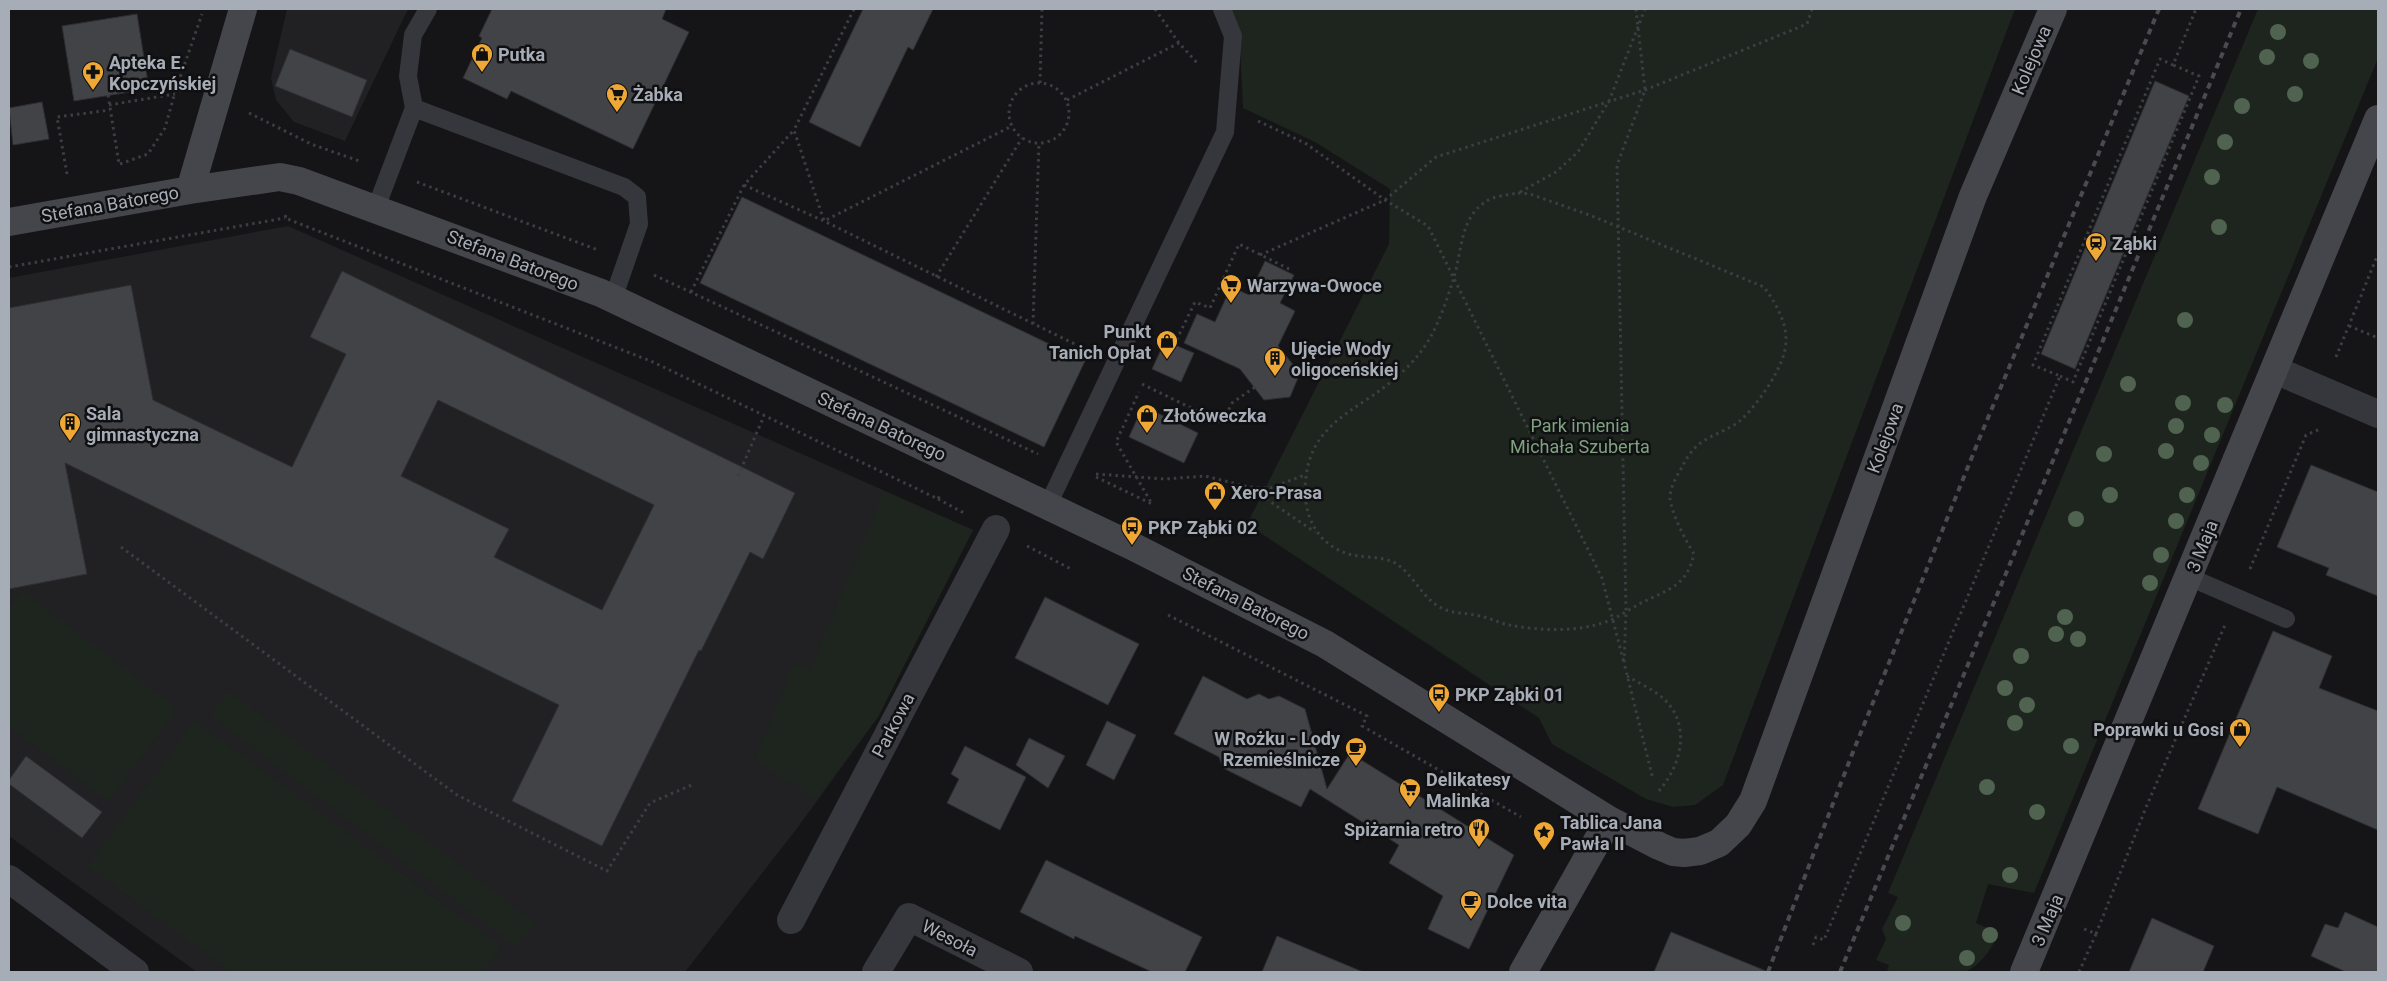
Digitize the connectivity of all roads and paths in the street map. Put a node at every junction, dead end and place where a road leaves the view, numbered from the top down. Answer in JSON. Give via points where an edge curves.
{"nodes":[{"id":1,"x":204,"y":9,"type":"edge"},
{"id":2,"x":243,"y":9,"type":"edge"},
{"id":3,"x":428,"y":9,"type":"edge"},
{"id":4,"x":854,"y":9,"type":"edge"},
{"id":5,"x":1042,"y":9,"type":"edge"},
{"id":6,"x":1155,"y":9,"type":"edge"},
{"id":7,"x":1222,"y":9,"type":"edge"},
{"id":8,"x":1636,"y":9,"type":"edge"},
{"id":9,"x":1645,"y":9,"type":"edge"},
{"id":10,"x":1812,"y":9,"type":"edge"},
{"id":11,"x":2053,"y":9,"type":"edge"},
{"id":12,"x":2196,"y":9,"type":"edge"},
{"id":13,"x":1639,"y":26,"type":"junction"},
{"id":14,"x":1179,"y":43,"type":"junction"},
{"id":15,"x":2173,"y":65,"type":"junction"},
{"id":16,"x":1040,"y":83,"type":"junction"},
{"id":17,"x":1645,"y":90,"type":"junction"},
{"id":18,"x":108,"y":96,"type":"dead end"},
{"id":19,"x":1227,"y":96,"type":"junction"},
{"id":20,"x":1067,"y":100,"type":"junction"},
{"id":21,"x":1609,"y":101,"type":"junction"},
{"id":22,"x":109,"y":105,"type":"junction"},
{"id":23,"x":414,"y":108,"type":"junction"},
{"id":24,"x":110,"y":110,"type":"junction"},
{"id":25,"x":2378,"y":119,"type":"edge"},
{"id":26,"x":1012,"y":126,"type":"junction"},
{"id":27,"x":794,"y":130,"type":"junction"},
{"id":28,"x":1022,"y":138,"type":"junction"},
{"id":29,"x":311,"y":144,"type":"dead end"},
{"id":30,"x":1038,"y":144,"type":"junction"},
{"id":31,"x":119,"y":164,"type":"dead end"},
{"id":32,"x":67,"y":174,"type":"dead end"},
{"id":33,"x":300,"y":181,"type":"junction"},
{"id":34,"x":744,"y":185,"type":"junction"},
{"id":35,"x":190,"y":190,"type":"junction"},
{"id":36,"x":1518,"y":192,"type":"junction"},
{"id":37,"x":1385,"y":200,"type":"junction"},
{"id":38,"x":376,"y":208,"type":"junction"},
{"id":39,"x":285,"y":218,"type":"junction"},
{"id":40,"x":824,"y":221,"type":"junction"},
{"id":41,"x":9,"y":222,"type":"edge"},
{"id":42,"x":1618,"y":227,"type":"junction"},
{"id":43,"x":1260,"y":254,"type":"junction"},
{"id":44,"x":9,"y":267,"type":"edge"},
{"id":45,"x":1291,"y":270,"type":"dead end"},
{"id":46,"x":936,"y":277,"type":"junction"},
{"id":47,"x":1454,"y":277,"type":"junction"},
{"id":48,"x":691,"y":292,"type":"dead end"},
{"id":49,"x":613,"y":299,"type":"junction"},
{"id":50,"x":1033,"y":324,"type":"junction"},
{"id":51,"x":2349,"y":326,"type":"dead end"},
{"id":52,"x":2378,"y":338,"type":"edge"},
{"id":53,"x":1160,"y":342,"type":"dead end"},
{"id":54,"x":1095,"y":354,"type":"dead end"},
{"id":55,"x":2275,"y":370,"type":"junction"},
{"id":56,"x":1146,"y":376,"type":"dead end"},
{"id":57,"x":2060,"y":376,"type":"junction"},
{"id":58,"x":1142,"y":384,"type":"junction"},
{"id":59,"x":1255,"y":387,"type":"dead end"},
{"id":60,"x":2378,"y":414,"type":"edge"},
{"id":61,"x":764,"y":416,"type":"junction"},
{"id":62,"x":974,"y":425,"type":"dead end"},
{"id":63,"x":957,"y":462,"type":"junction"},
{"id":64,"x":1067,"y":466,"type":"junction"},
{"id":65,"x":1086,"y":473,"type":"junction"},
{"id":66,"x":1306,"y":474,"type":"junction"},
{"id":67,"x":738,"y":476,"type":"dead end"},
{"id":68,"x":1137,"y":476,"type":"junction"},
{"id":69,"x":1249,"y":487,"type":"junction"},
{"id":70,"x":1048,"y":505,"type":"junction"},
{"id":71,"x":996,"y":530,"type":"dead end"},
{"id":72,"x":1316,"y":532,"type":"junction"},
{"id":73,"x":122,"y":547,"type":"dead end"},
{"id":74,"x":2190,"y":577,"type":"junction"},
{"id":75,"x":1626,"y":610,"type":"junction"},
{"id":76,"x":1168,"y":615,"type":"dead end"},
{"id":77,"x":1613,"y":619,"type":"junction"},
{"id":78,"x":2286,"y":619,"type":"dead end"},
{"id":79,"x":1624,"y":663,"type":"junction"},
{"id":80,"x":1626,"y":675,"type":"junction"},
{"id":81,"x":1653,"y":779,"type":"dead end"},
{"id":82,"x":694,"y":784,"type":"dead end"},
{"id":83,"x":1657,"y":793,"type":"dead end"},
{"id":84,"x":1521,"y":817,"type":"dead end"},
{"id":85,"x":1609,"y":820,"type":"junction"},
{"id":86,"x":1700,"y":851,"type":"joint"},
{"id":87,"x":9,"y":879,"type":"edge"},
{"id":88,"x":791,"y":920,"type":"dead end"},
{"id":89,"x":1813,"y":945,"type":"dead end"},
{"id":90,"x":135,"y":972,"type":"edge"},
{"id":91,"x":876,"y":972,"type":"edge"},
{"id":92,"x":1019,"y":972,"type":"edge"},
{"id":93,"x":1523,"y":972,"type":"edge"},
{"id":94,"x":2024,"y":972,"type":"edge"}],
"edges":[{"from":1,"to":22,"type":"path","via":[[175,92]]},
{"from":2,"to":35,"type":"street"},
{"from":3,"to":23,"type":"lane","via":[[413,35],[408,76]]},
{"from":4,"to":27,"type":"path"},
{"from":5,"to":16,"type":"path"},
{"from":6,"to":14,"type":"path"},
{"from":7,"to":19,"type":"lane","via":[[1233,36]]},
{"from":8,"to":13,"type":"path"},
{"from":9,"to":13,"type":"path"},
{"from":10,"to":17,"type":"path","via":[[1806,24]]},
{"from":11,"to":86,"type":"street","name":"Kolejowa","via":[[1973,196],[1753,801],[1730,834]]},
{"from":12,"to":15,"type":"path"},
{"from":13,"to":17,"type":"path"},
{"from":13,"to":21,"type":"path"},
{"from":14,"to":19,"type":"path"},
{"from":14,"to":20,"type":"path"},
{"from":15,"to":57,"type":"path","via":[[2199,76],[2073,382]]},
{"from":15,"to":57,"type":"path","via":[[2160,59],[2033,365]]},
{"from":16,"to":20,"type":"path","via":[[1051,85]]},
{"from":16,"to":26,"type":"path","via":[[1017,91],[1009,114]]},
{"from":17,"to":21,"type":"path"},
{"from":17,"to":42,"type":"path","via":[[1617,165]]},
{"from":18,"to":22,"type":"path"},
{"from":19,"to":37,"type":"path","via":[[1244,114],[1306,143]]},
{"from":19,"to":64,"type":"lane","via":[[1224,132]]},
{"from":20,"to":30,"type":"path","via":[[1068,118],[1061,134]]},
{"from":21,"to":36,"type":"path","via":[[1578,152],[1556,172]]},
{"from":21,"to":37,"type":"path","via":[[1436,157]]},
{"from":22,"to":24,"type":"path"},
{"from":23,"to":38,"type":"lane"},
{"from":23,"to":49,"type":"lane","via":[[624,187],[638,197],[640,224]]},
{"from":24,"to":31,"type":"path"},
{"from":24,"to":32,"type":"path","via":[[57,117]]},
{"from":25,"to":55,"type":"street","name":"3 Maja"},
{"from":26,"to":28,"type":"path"},
{"from":26,"to":40,"type":"path"},
{"from":27,"to":34,"type":"path"},
{"from":27,"to":40,"type":"path"},
{"from":28,"to":30,"type":"path"},
{"from":28,"to":46,"type":"path"},
{"from":29,"to":33,"type":"path"},
{"from":30,"to":50,"type":"path"},
{"from":33,"to":35,"type":"street","name":"Stefana Batorego","via":[[280,177]]},
{"from":33,"to":38,"type":"street","name":"Stefana Batorego"},
{"from":33,"to":39,"type":"path"},
{"from":34,"to":40,"type":"path"},
{"from":34,"to":48,"type":"path"},
{"from":35,"to":41,"type":"street","name":"Stefana Batorego"},
{"from":36,"to":42,"type":"path","via":[[1560,204]]},
{"from":36,"to":47,"type":"path","via":[[1485,202],[1469,219]]},
{"from":37,"to":43,"type":"path"},
{"from":37,"to":47,"type":"path","via":[[1428,226]]},
{"from":38,"to":49,"type":"street","name":"Stefana Batorego"},
{"from":39,"to":44,"type":"path"},
{"from":39,"to":61,"type":"path","via":[[653,362]]},
{"from":40,"to":46,"type":"path"},
{"from":42,"to":75,"type":"path"},
{"from":42,"to":75,"type":"path","via":[[1764,287],[1781,316],[1786,342],[1777,370],[1743,419],[1698,445],[1672,485],[1670,499],[1694,554],[1691,567],[1682,582]]},
{"from":43,"to":45,"type":"path"},
{"from":43,"to":53,"type":"path","via":[[1239,244],[1210,308],[1195,302],[1176,339],[1163,334]]},
{"from":46,"to":50,"type":"path"},
{"from":47,"to":66,"type":"path","via":[[1433,333],[1423,350],[1387,384],[1348,410],[1326,430],[1315,446]]},
{"from":47,"to":77,"type":"path","via":[[1602,578]]},
{"from":49,"to":63,"type":"street","name":"Stefana Batorego"},
{"from":50,"to":54,"type":"path"},
{"from":51,"to":52,"type":"path"},
{"from":55,"to":60,"type":"street"},
{"from":55,"to":74,"type":"street","name":"3 Maja"},
{"from":56,"to":58,"type":"path"},
{"from":57,"to":89,"type":"path","via":[[1824,940],[1816,937]]},
{"from":58,"to":59,"type":"path","via":[[1222,423],[1232,403]]},
{"from":58,"to":68,"type":"path","via":[[1116,442]]},
{"from":61,"to":63,"type":"path","via":[[938,499]]},
{"from":61,"to":67,"type":"path"},
{"from":62,"to":63,"type":"path"},
{"from":63,"to":70,"type":"street","name":"Stefana Batorego"},
{"from":64,"to":65,"type":"path"},
{"from":64,"to":70,"type":"lane"},
{"from":65,"to":68,"type":"path"},
{"from":65,"to":68,"type":"path","via":[[1152,504]]},
{"from":66,"to":69,"type":"path","via":[[1270,488]]},
{"from":66,"to":72,"type":"path","via":[[1305,503]]},
{"from":68,"to":69,"type":"path","via":[[1165,479],[1204,476]]},
{"from":69,"to":72,"type":"path"},
{"from":70,"to":85,"type":"street","name":"Stefana Batorego","via":[[1325,644]]},
{"from":71,"to":88,"type":"street","name":"Parkowa"},
{"from":72,"to":77,"type":"path","via":[[1339,550],[1390,561],[1402,568],[1426,598],[1444,610],[1536,628],[1568,629]]},
{"from":73,"to":82,"type":"path","via":[[457,795],[607,871],[650,803]]},
{"from":74,"to":78,"type":"lane"},
{"from":74,"to":94,"type":"street","name":"3 Maja"},
{"from":75,"to":77,"type":"path"},
{"from":75,"to":79,"type":"path"},
{"from":76,"to":84,"type":"path","via":[[1367,716],[1362,726]]},
{"from":77,"to":79,"type":"path"},
{"from":79,"to":80,"type":"path"},
{"from":80,"to":81,"type":"path"},
{"from":80,"to":83,"type":"path","via":[[1664,699],[1680,722],[1681,741],[1675,765],[1669,780]]},
{"from":85,"to":86,"type":"street","name":"Stefana Batorego","via":[[1673,852]]},
{"from":85,"to":93,"type":"street"},
{"from":87,"to":90,"type":"street"},
{"from":91,"to":92,"type":"street","name":"Wesoła","via":[[909,917]]}]}
